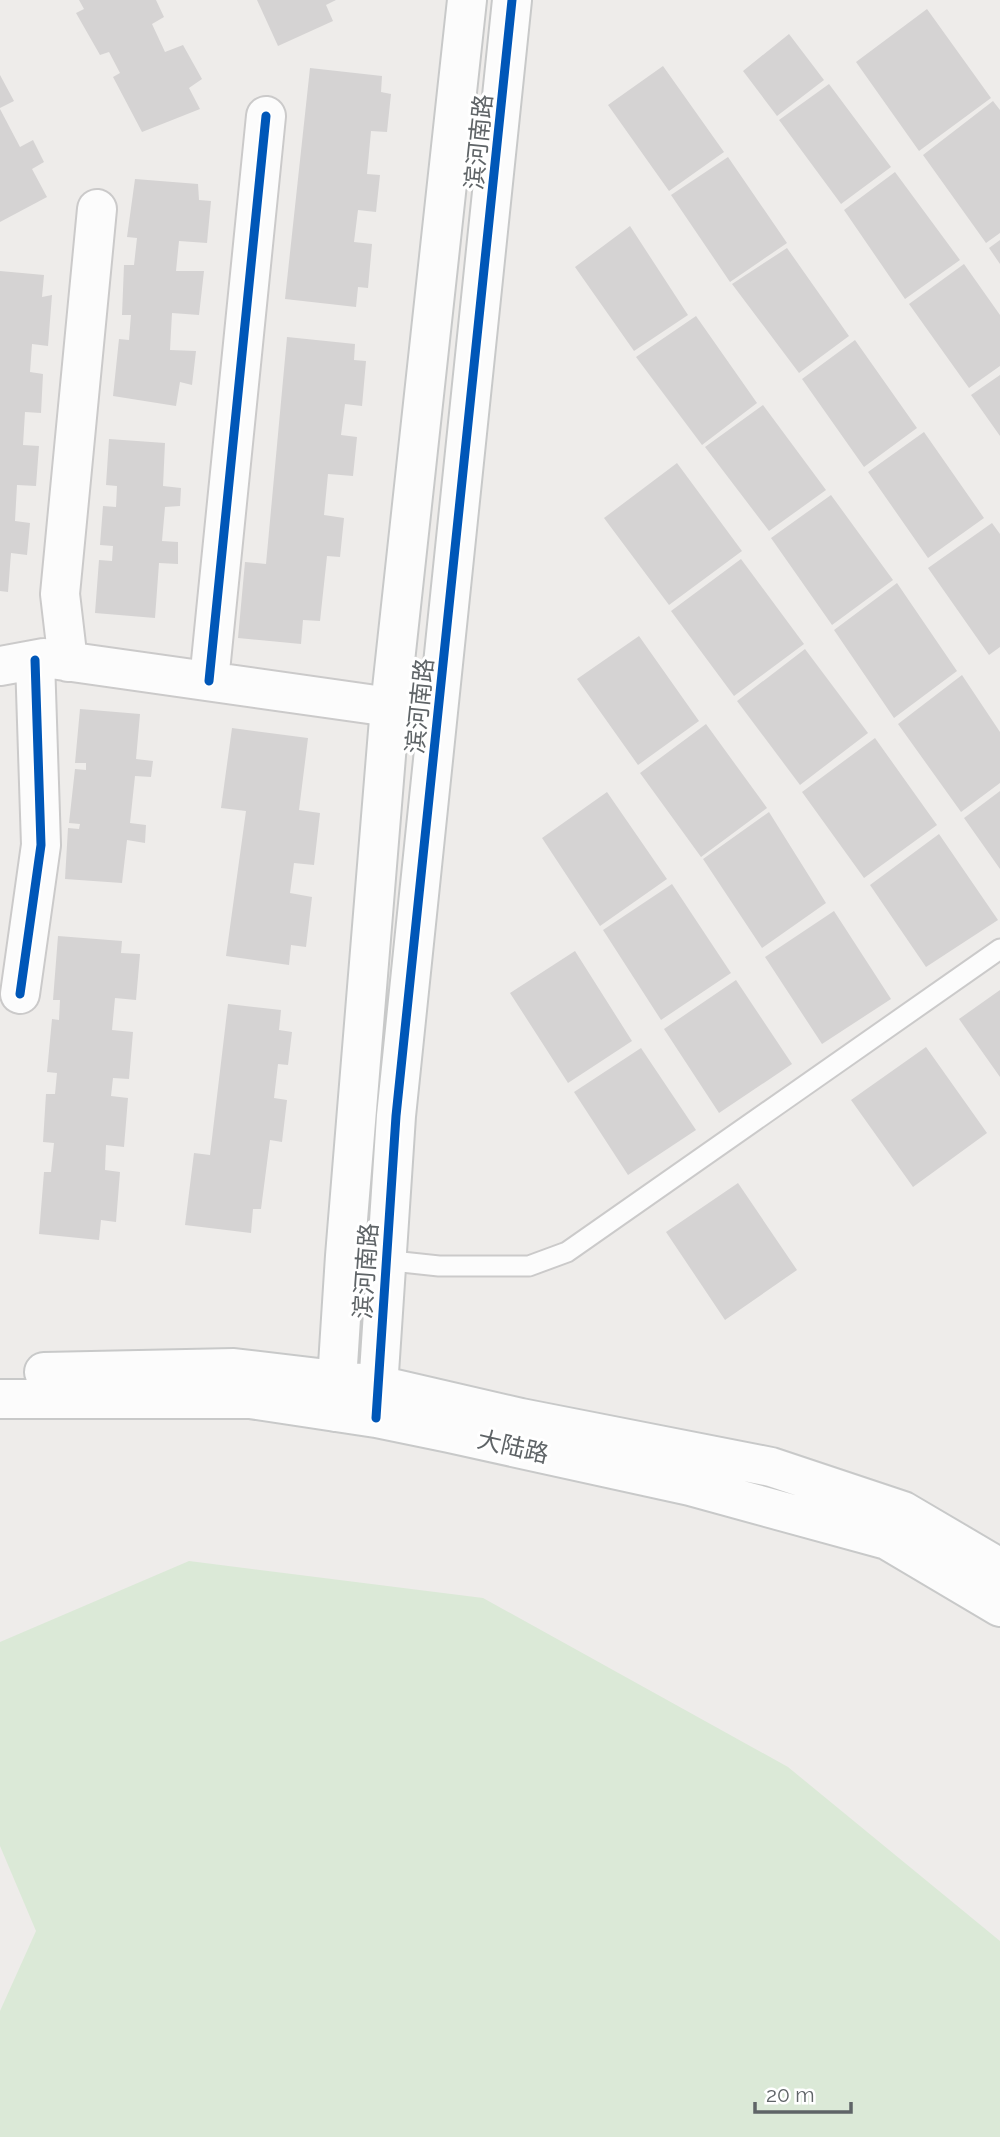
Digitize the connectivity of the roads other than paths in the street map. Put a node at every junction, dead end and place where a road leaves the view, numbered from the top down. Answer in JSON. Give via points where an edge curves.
{"nodes":[{"id":1,"x":467,"y":0,"type":"edge"},
{"id":2,"x":512,"y":0,"type":"edge"},
{"id":3,"x":266,"y":117,"type":"dead end"},
{"id":4,"x":97,"y":209,"type":"dead end"},
{"id":5,"x":34,"y":662,"type":"edge"},
{"id":6,"x":209,"y":681,"type":"junction"},
{"id":7,"x":390,"y":707,"type":"junction"},
{"id":8,"x":1000,"y":949,"type":"edge"},
{"id":9,"x":20,"y":994,"type":"dead end"},
{"id":10,"x":345,"y":1256,"type":"junction"},
{"id":11,"x":386,"y":1260,"type":"junction"},
{"id":12,"x":0,"y":1373,"type":"edge"},
{"id":13,"x":335,"y":1395,"type":"junction"},
{"id":14,"x":0,"y":1399,"type":"edge"},
{"id":15,"x":377,"y":1401,"type":"junction"},
{"id":16,"x":1000,"y":1568,"type":"edge"},
{"id":17,"x":1000,"y":1607,"type":"edge"}],
"edges":[{"from":1,"to":7,"type":"street"},
{"from":2,"to":11,"type":"street","name":"滨河南路","via":[[396,1116]]},
{"from":3,"to":6,"type":"street"},
{"from":4,"to":5,"type":"street","via":[[60,594]]},
{"from":5,"to":6,"type":"street"},
{"from":5,"to":9,"type":"street","via":[[41,845]]},
{"from":6,"to":7,"type":"street"},
{"from":7,"to":10,"type":"street"},
{"from":8,"to":11,"type":"lane","via":[[567,1252],[529,1266],[439,1266]]},
{"from":10,"to":11,"type":"lane"},
{"from":10,"to":13,"type":"street"},
{"from":11,"to":15,"type":"street","name":"滨河南路"},
{"from":12,"to":13,"type":"street","name":"大陆路","via":[[234,1368]]},
{"from":13,"to":14,"type":"street","name":"大陆路"},
{"from":13,"to":15,"type":"street","name":"大陆路"},
{"from":15,"to":16,"type":"street","name":"大陆路","via":[[521,1418],[771,1467],[903,1511]]},
{"from":15,"to":17,"type":"street","name":"大陆路","via":[[887,1540]]}]}
